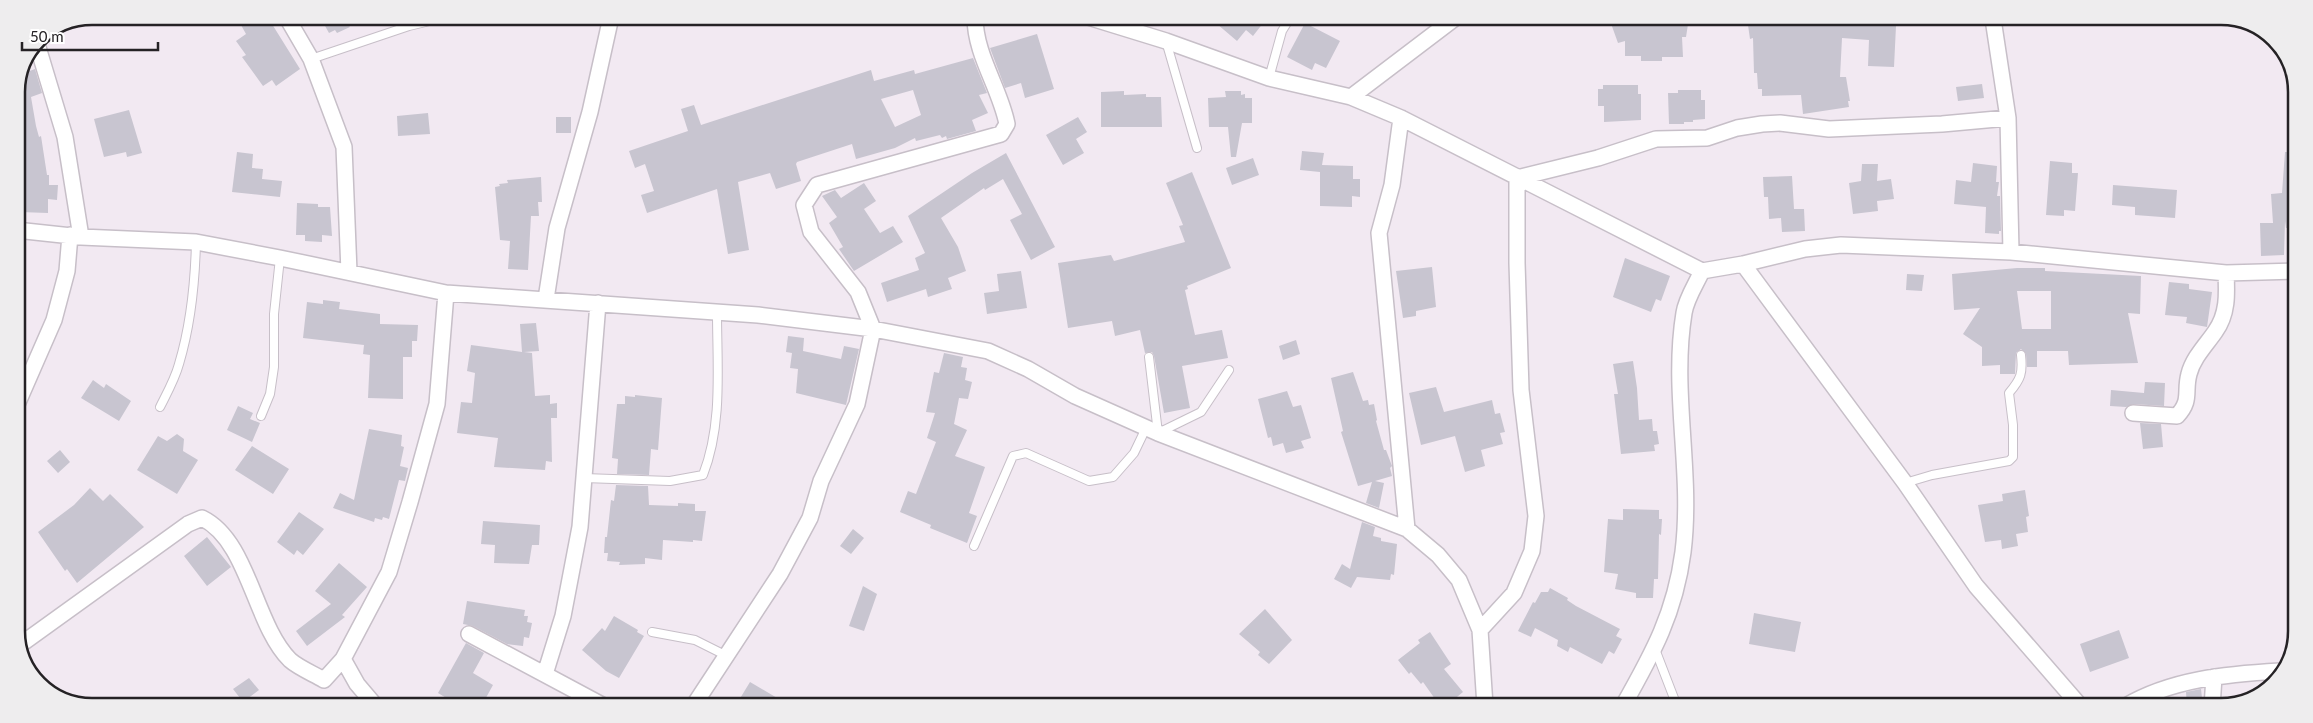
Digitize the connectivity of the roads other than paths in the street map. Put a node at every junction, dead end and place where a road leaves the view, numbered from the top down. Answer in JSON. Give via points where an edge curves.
{"nodes":[{"id":1,"x":291,"y":25,"type":"edge"},
{"id":2,"x":413,"y":25,"type":"edge"},
{"id":3,"x":609,"y":25,"type":"edge"},
{"id":4,"x":975,"y":25,"type":"edge"},
{"id":5,"x":1125,"y":25,"type":"edge"},
{"id":6,"x":1286,"y":25,"type":"edge"},
{"id":7,"x":1446,"y":25,"type":"edge"},
{"id":8,"x":1994,"y":25,"type":"edge"},
{"id":9,"x":1166,"y":40,"type":"junction"},
{"id":10,"x":39,"y":52,"type":"edge"},
{"id":11,"x":311,"y":59,"type":"junction"},
{"id":12,"x":1269,"y":78,"type":"junction"},
{"id":13,"x":1351,"y":97,"type":"junction"},
{"id":14,"x":1401,"y":118,"type":"junction"},
{"id":15,"x":2008,"y":118,"type":"junction"},
{"id":16,"x":1197,"y":148,"type":"dead end"},
{"id":17,"x":1517,"y":178,"type":"junction"},
{"id":18,"x":25,"y":231,"type":"edge"},
{"id":19,"x":76,"y":236,"type":"junction"},
{"id":20,"x":196,"y":242,"type":"junction"},
{"id":21,"x":2011,"y":252,"type":"junction"},
{"id":22,"x":280,"y":258,"type":"junction"},
{"id":23,"x":1743,"y":264,"type":"junction"},
{"id":24,"x":1702,"y":271,"type":"junction"},
{"id":25,"x":2288,"y":271,"type":"edge"},
{"id":26,"x":349,"y":272,"type":"junction"},
{"id":27,"x":2226,"y":273,"type":"junction"},
{"id":28,"x":446,"y":293,"type":"junction"},
{"id":29,"x":546,"y":300,"type":"junction"},
{"id":30,"x":598,"y":303,"type":"junction"},
{"id":31,"x":718,"y":312,"type":"junction"},
{"id":32,"x":873,"y":330,"type":"junction"},
{"id":33,"x":2022,"y":355,"type":"dead end"},
{"id":34,"x":1149,"y":358,"type":"dead end"},
{"id":35,"x":1229,"y":370,"type":"dead end"},
{"id":36,"x":25,"y":386,"type":"edge"},
{"id":37,"x":160,"y":407,"type":"dead end"},
{"id":38,"x":2133,"y":413,"type":"dead end"},
{"id":39,"x":262,"y":416,"type":"dead end"},
{"id":40,"x":1152,"y":430,"type":"junction"},
{"id":41,"x":584,"y":478,"type":"junction"},
{"id":42,"x":1905,"y":483,"type":"junction"},
{"id":43,"x":1407,"y":529,"type":"junction"},
{"id":44,"x":974,"y":546,"type":"dead end"},
{"id":45,"x":1480,"y":630,"type":"junction"},
{"id":46,"x":652,"y":632,"type":"dead end"},
{"id":47,"x":469,"y":634,"type":"dead end"},
{"id":48,"x":26,"y":641,"type":"edge"},
{"id":49,"x":1655,"y":649,"type":"junction"},
{"id":50,"x":725,"y":654,"type":"junction"},
{"id":51,"x":344,"y":659,"type":"junction"},
{"id":52,"x":2274,"y":672,"type":"edge"},
{"id":53,"x":545,"y":674,"type":"junction"},
{"id":54,"x":2214,"y":677,"type":"junction"},
{"id":55,"x":369,"y":698,"type":"edge"},
{"id":56,"x":589,"y":698,"type":"edge"},
{"id":57,"x":698,"y":698,"type":"edge"},
{"id":58,"x":1484,"y":698,"type":"edge"},
{"id":59,"x":1627,"y":698,"type":"edge"},
{"id":60,"x":1674,"y":698,"type":"edge"},
{"id":61,"x":2073,"y":698,"type":"edge"},
{"id":62,"x":2146,"y":698,"type":"edge"},
{"id":63,"x":2213,"y":698,"type":"edge"}],
"edges":[{"from":1,"to":11,"type":"street"},
{"from":2,"to":11,"type":"lane"},
{"from":3,"to":29,"type":"street","via":[[590,112],[557,228]]},
{"from":4,"to":32,"type":"street","via":[[990,80],[1004,107],[1007,124],[1001,134],[817,185],[804,205],[811,232],[858,292]]},
{"from":5,"to":9,"type":"street"},
{"from":6,"to":12,"type":"lane"},
{"from":7,"to":13,"type":"street"},
{"from":8,"to":15,"type":"street"},
{"from":9,"to":12,"type":"street"},
{"from":9,"to":16,"type":"lane"},
{"from":10,"to":19,"type":"street","via":[[65,137]]},
{"from":11,"to":26,"type":"street","via":[[344,147]]},
{"from":12,"to":13,"type":"street"},
{"from":13,"to":14,"type":"street"},
{"from":14,"to":17,"type":"street"},
{"from":14,"to":43,"type":"street","via":[[1392,185],[1379,233]]},
{"from":15,"to":17,"type":"street","via":[[1829,129],[1762,124],[1708,138],[1656,139],[1598,158]]},
{"from":15,"to":21,"type":"street"},
{"from":17,"to":24,"type":"street"},
{"from":17,"to":45,"type":"street","via":[[1521,390],[1536,516],[1532,551],[1514,593]]},
{"from":18,"to":19,"type":"street"},
{"from":19,"to":20,"type":"street"},
{"from":19,"to":36,"type":"street","via":[[54,320]]},
{"from":20,"to":22,"type":"street"},
{"from":20,"to":37,"type":"lane","via":[[189,327],[179,366]]},
{"from":21,"to":23,"type":"street","via":[[1840,246],[1805,249]]},
{"from":21,"to":27,"type":"street"},
{"from":22,"to":26,"type":"street"},
{"from":22,"to":39,"type":"lane","via":[[274,314],[274,367],[270,394]]},
{"from":23,"to":24,"type":"street"},
{"from":23,"to":42,"type":"street"},
{"from":24,"to":49,"type":"street","via":[[1684,311],[1680,366],[1686,458],[1683,550],[1676,596]]},
{"from":25,"to":27,"type":"street"},
{"from":26,"to":28,"type":"street"},
{"from":27,"to":38,"type":"street","via":[[2228,302],[2217,330],[2198,354],[2189,374],[2185,408],[2177,416]]},
{"from":28,"to":29,"type":"street"},
{"from":28,"to":51,"type":"street","via":[[436,404],[410,502],[389,572]]},
{"from":29,"to":30,"type":"street"},
{"from":30,"to":31,"type":"street"},
{"from":30,"to":41,"type":"street"},
{"from":31,"to":32,"type":"street"},
{"from":31,"to":41,"type":"lane","via":[[718,403],[709,458],[703,474],[670,481]]},
{"from":32,"to":40,"type":"street","via":[[988,351],[1075,396]]},
{"from":32,"to":50,"type":"street","via":[[857,404],[821,481],[810,518],[780,574]]},
{"from":33,"to":42,"type":"lane","via":[[2022,371],[2009,393],[2013,457],[2009,461]]},
{"from":34,"to":40,"type":"lane"},
{"from":35,"to":40,"type":"lane","via":[[1201,412]]},
{"from":40,"to":43,"type":"street"},
{"from":40,"to":44,"type":"lane","via":[[1113,477],[1089,482],[1026,453],[1013,456]]},
{"from":41,"to":53,"type":"street","via":[[580,527],[563,616]]},
{"from":42,"to":61,"type":"street","via":[[1976,586]]},
{"from":43,"to":45,"type":"street","via":[[1438,555],[1459,580]]},
{"from":45,"to":58,"type":"street"},
{"from":46,"to":50,"type":"lane","via":[[695,640]]},
{"from":47,"to":53,"type":"street"},
{"from":48,"to":51,"type":"street","via":[[188,524],[202,518],[215,524],[236,554],[275,639],[291,661],[324,680]]},
{"from":49,"to":59,"type":"street"},
{"from":49,"to":60,"type":"lane"},
{"from":50,"to":57,"type":"street"},
{"from":51,"to":55,"type":"street"},
{"from":52,"to":54,"type":"street"},
{"from":53,"to":56,"type":"street"},
{"from":54,"to":62,"type":"street","via":[[2186,682]]},
{"from":54,"to":63,"type":"street"}]}
